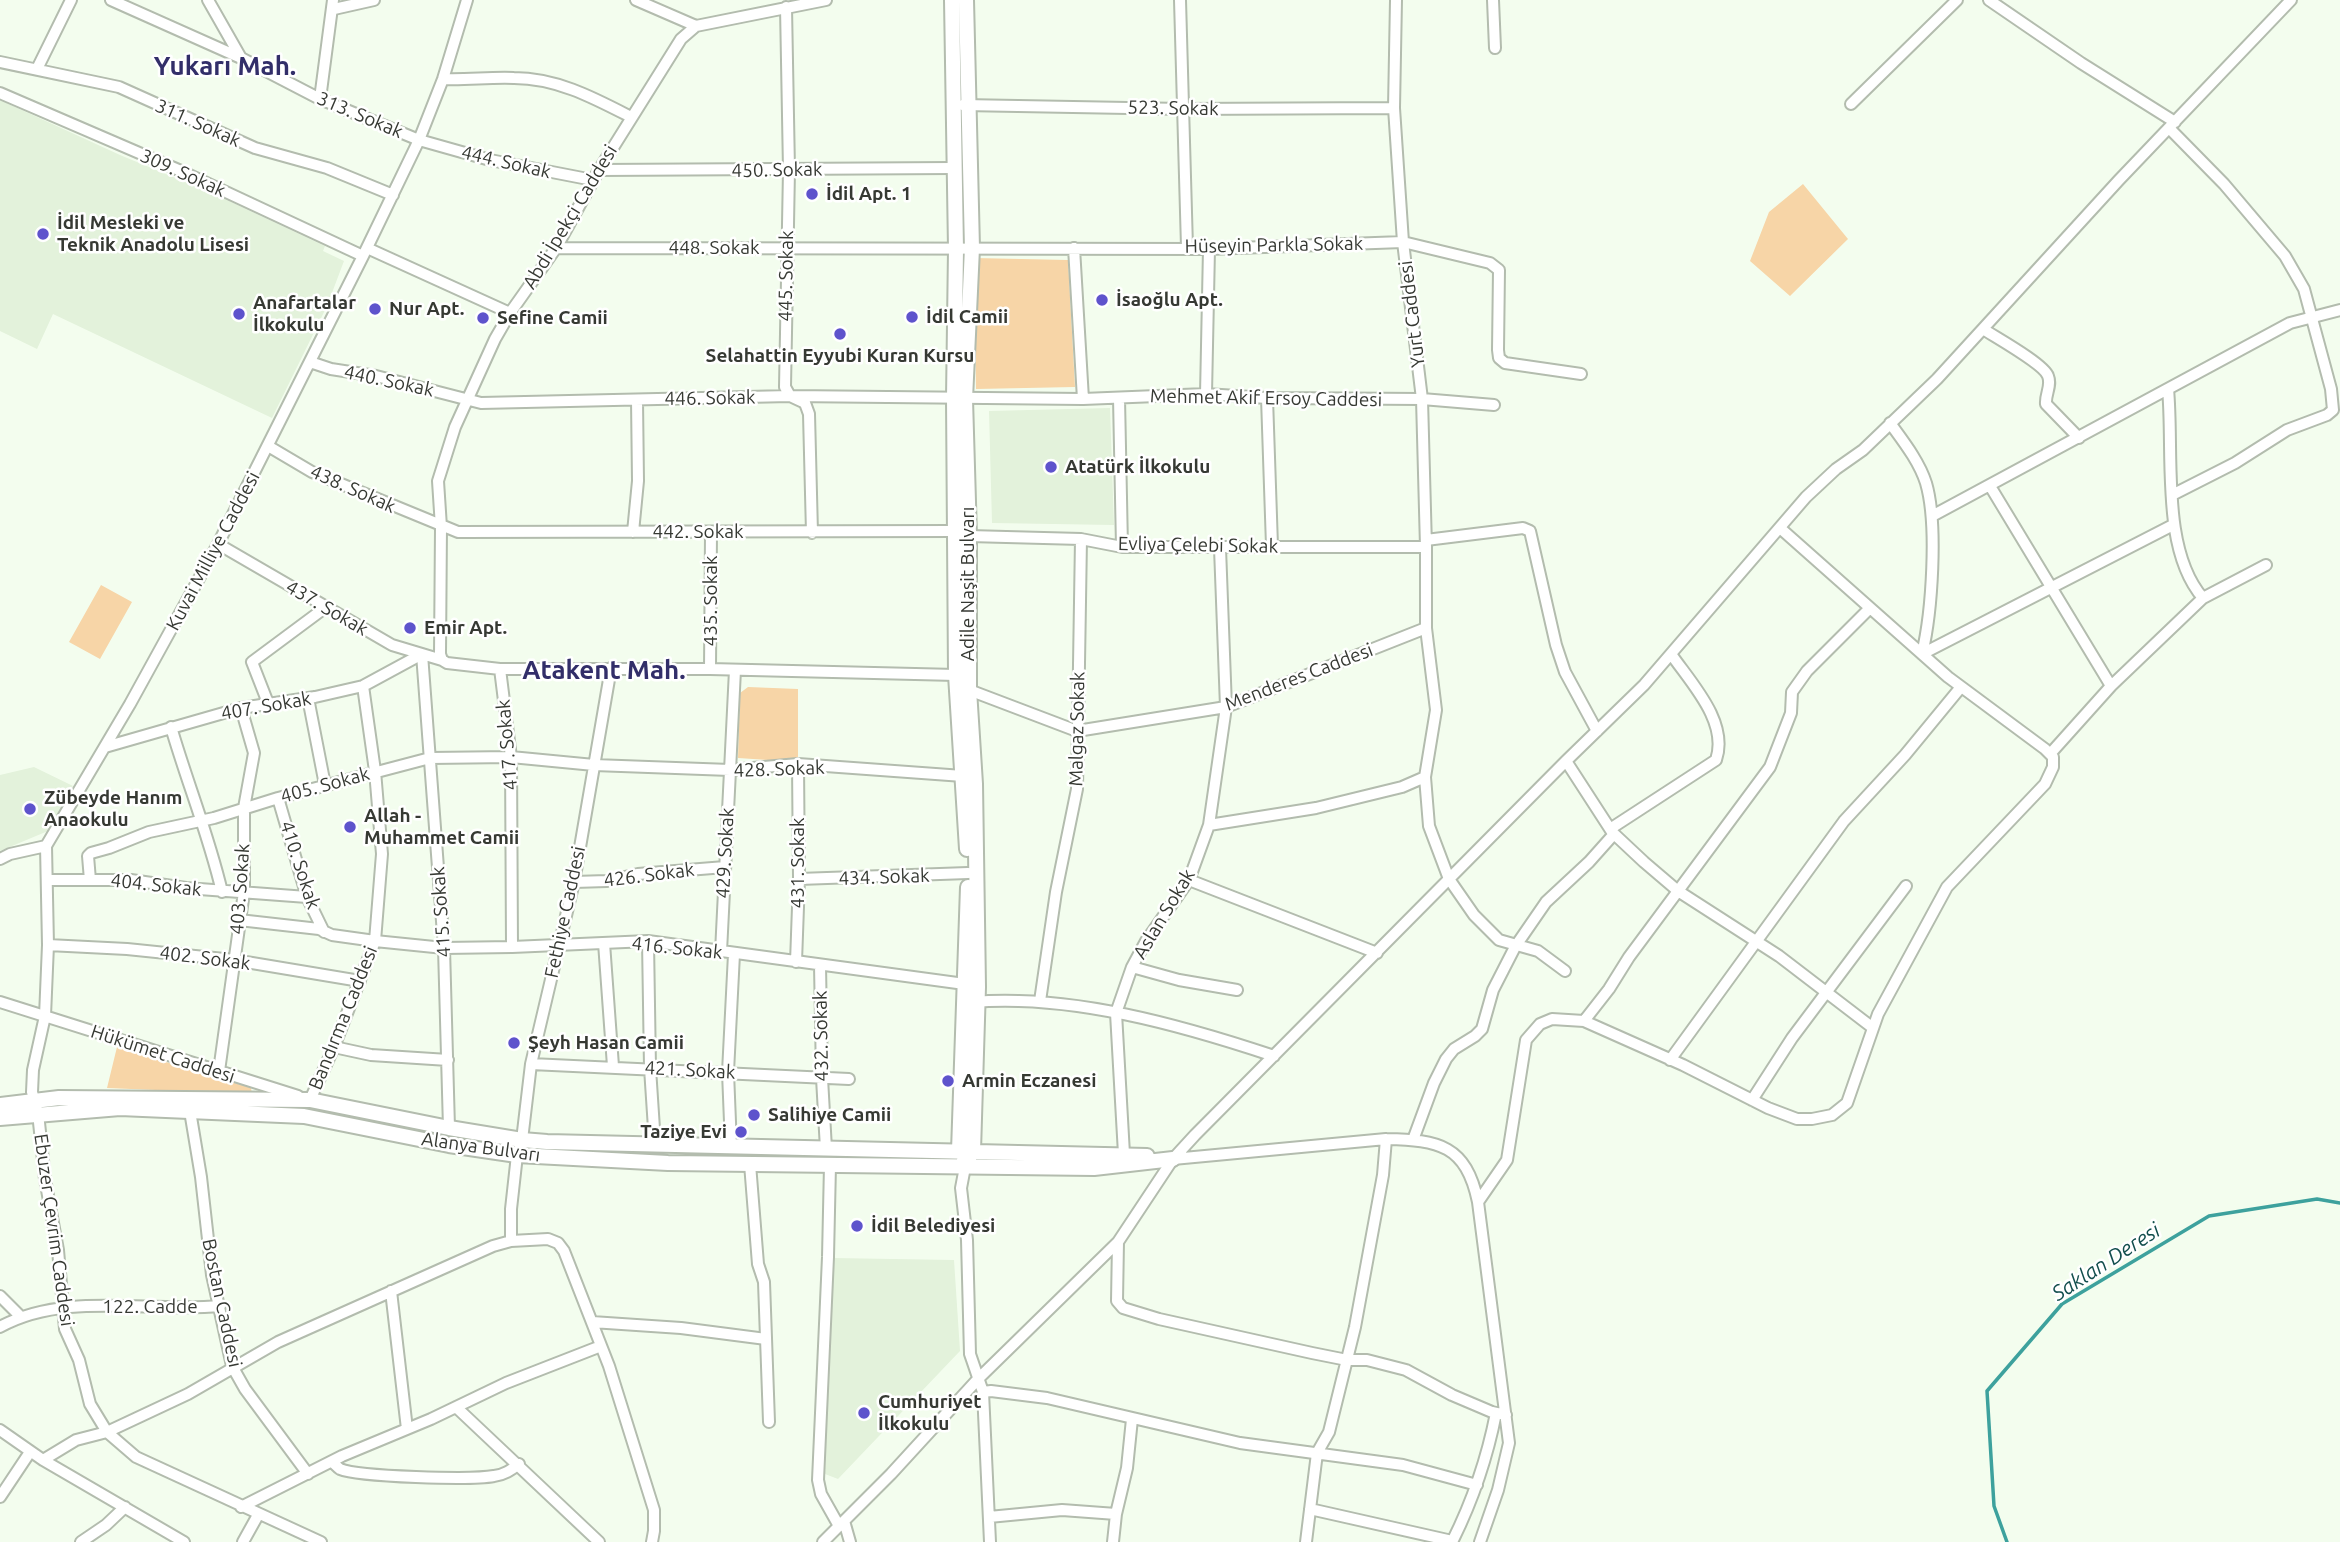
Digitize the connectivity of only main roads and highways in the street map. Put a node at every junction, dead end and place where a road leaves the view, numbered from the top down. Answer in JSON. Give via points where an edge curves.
{"nodes":[{"id":1,"x":952,"y":0,"type":"edge"},
{"id":2,"x":966,"y":0,"type":"edge"},
{"id":3,"x":960,"y":105,"type":"junction"},
{"id":4,"x":960,"y":399,"type":"junction"},
{"id":5,"x":962,"y":533,"type":"junction"},
{"id":6,"x":971,"y":994,"type":"junction"},
{"id":7,"x":0,"y":1105,"type":"edge"},
{"id":8,"x":36,"y":1106,"type":"junction"},
{"id":9,"x":0,"y":1118,"type":"edge"},
{"id":10,"x":966,"y":1151,"type":"junction"},
{"id":11,"x":964,"y":1167,"type":"junction"}],
"edges":[{"from":1,"to":3,"type":"main road","name":"Adile Naşit Bulvarı"},
{"from":2,"to":3,"type":"main road","name":"Adile Naşit Bulvarı"},
{"from":3,"to":4,"type":"main road","name":"Adile Naşit Bulvarı","via":[[954,168]]},
{"from":3,"to":4,"type":"main road","name":"Adile Naşit Bulvarı","via":[[971,161],[972,248]]},
{"from":4,"to":5,"type":"main road","name":"Adile Naşit Bulvarı"},
{"from":5,"to":6,"type":"main road","name":"Adile Naşit Bulvarı","via":[[975,784]]},
{"from":5,"to":6,"type":"main road","name":"Adile Naşit Bulvarı","via":[[956,675]]},
{"from":6,"to":10,"type":"main road","name":"Adile Naşit Bulvarı"},
{"from":7,"to":8,"type":"main road","name":"Alanya Bulvarı"},
{"from":8,"to":9,"type":"main road","name":"Alanya Bulvarı"},
{"from":8,"to":10,"type":"main road","name":"Alanya Bulvarı","via":[[73,1098],[310,1100],[522,1140]]},
{"from":8,"to":11,"type":"main road","name":"Alanya Bulvarı","via":[[304,1116],[517,1155],[668,1163]]},
{"from":10,"to":11,"type":"main road","name":"Adile Naşit Bulvarı"},
{"from":10,"to":11,"type":"main road","name":"Alanya Bulvarı","via":[[1173,1159],[1094,1168]]}]}
